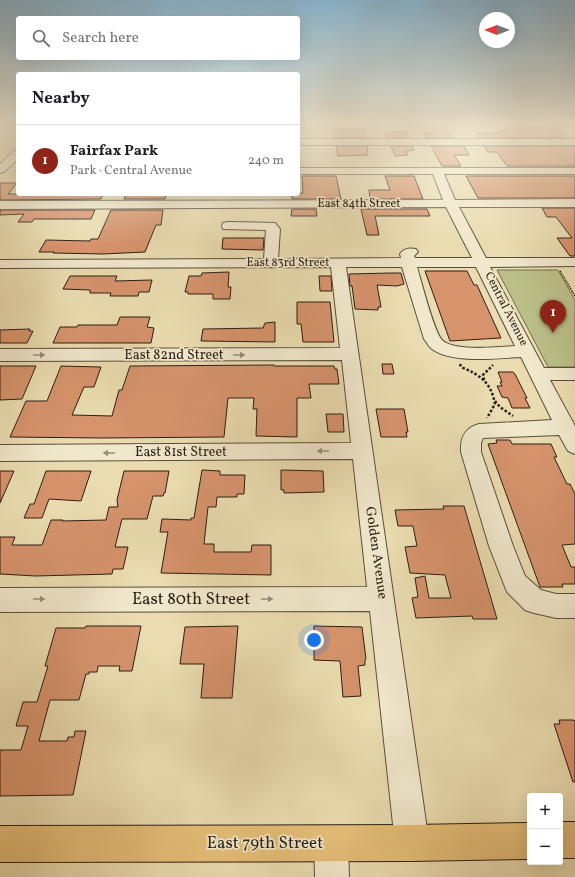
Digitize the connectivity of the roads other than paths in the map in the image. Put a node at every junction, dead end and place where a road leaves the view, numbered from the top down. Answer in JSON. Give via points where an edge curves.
{"nodes":[{"id":1,"x":8,"y":163,"type":"edge"},
{"id":2,"x":0,"y":171,"type":"edge"},
{"id":3,"x":300,"y":171,"type":"edge"},
{"id":4,"x":437,"y":171,"type":"junction"},
{"id":5,"x":575,"y":171,"type":"edge"},
{"id":6,"x":13,"y":172,"type":"dead end"},
{"id":7,"x":575,"y":203,"type":"edge"},
{"id":8,"x":451,"y":204,"type":"junction"},
{"id":9,"x":0,"y":205,"type":"edge"},
{"id":10,"x":228,"y":226,"type":"dead end"},
{"id":11,"x":479,"y":256,"type":"junction"},
{"id":12,"x":408,"y":262,"type":"junction"},
{"id":13,"x":271,"y":263,"type":"junction"},
{"id":14,"x":338,"y":263,"type":"junction"},
{"id":15,"x":5,"y":264,"type":"edge"},
{"id":16,"x":569,"y":267,"type":"edge"},
{"id":17,"x":0,"y":278,"type":"edge"},
{"id":18,"x":527,"y":351,"type":"junction"},
{"id":19,"x":348,"y":354,"type":"junction"},
{"id":20,"x":0,"y":356,"type":"edge"},
{"id":21,"x":538,"y":374,"type":"junction"},
{"id":22,"x":575,"y":374,"type":"edge"},
{"id":23,"x":570,"y":437,"type":"edge"},
{"id":24,"x":362,"y":451,"type":"junction"},
{"id":25,"x":0,"y":453,"type":"edge"},
{"id":26,"x":382,"y":599,"type":"junction"},
{"id":27,"x":0,"y":600,"type":"edge"},
{"id":28,"x":575,"y":606,"type":"edge"},
{"id":29,"x":563,"y":840,"type":"edge"},
{"id":30,"x":575,"y":840,"type":"edge"},
{"id":31,"x":527,"y":841,"type":"edge"},
{"id":32,"x":412,"y":843,"type":"junction"},
{"id":33,"x":0,"y":844,"type":"edge"},
{"id":34,"x":331,"y":860,"type":"edge"}],
"edges":[{"from":1,"to":2,"type":"street"},
{"from":2,"to":6,"type":"street"},
{"from":3,"to":4,"type":"street"},
{"from":4,"to":5,"type":"street"},
{"from":4,"to":8,"type":"street","name":"Central Avenue"},
{"from":7,"to":8,"type":"street","name":"East 84th Street"},
{"from":8,"to":9,"type":"street","name":"East 84th Street"},
{"from":8,"to":11,"type":"street","name":"Central Avenue"},
{"from":10,"to":13,"type":"street","via":[[270,226]]},
{"from":11,"to":12,"type":"street","name":"East 83rd Street"},
{"from":11,"to":16,"type":"street","name":"East 83rd Street"},
{"from":11,"to":18,"type":"street","name":"Central Avenue"},
{"from":12,"to":14,"type":"street","name":"East 83rd Street"},
{"from":12,"to":18,"type":"street","via":[[436,344],[446,350],[462,352]]},
{"from":13,"to":14,"type":"street","name":"East 83rd Street"},
{"from":13,"to":15,"type":"street","name":"East 83rd Street"},
{"from":14,"to":19,"type":"street","name":"Golden Avenue"},
{"from":15,"to":17,"type":"street"},
{"from":18,"to":21,"type":"street","name":"Central Avenue"},
{"from":20,"to":19,"type":"street","name":"East 82nd Street","one_way":true},
{"from":19,"to":24,"type":"street","name":"Golden Avenue"},
{"from":21,"to":22,"type":"street"},
{"from":21,"to":23,"type":"street","name":"Central Avenue"},
{"from":23,"to":28,"type":"street","via":[[479,432],[470,440],[471,452],[501,546],[516,584],[534,601],[556,606]]},
{"from":24,"to":25,"type":"street","name":"East 81st Street","one_way":true},
{"from":24,"to":26,"type":"street","name":"Golden Avenue"},
{"from":27,"to":26,"type":"street","name":"East 80th Street","one_way":true},
{"from":26,"to":32,"type":"street","name":"Golden Avenue"},
{"from":29,"to":30,"type":"main road"},
{"from":31,"to":32,"type":"main road","name":"East 79th Street"},
{"from":32,"to":34,"type":"main road","name":"East 79th Street"},
{"from":33,"to":34,"type":"main road","name":"East 79th Street"}]}
